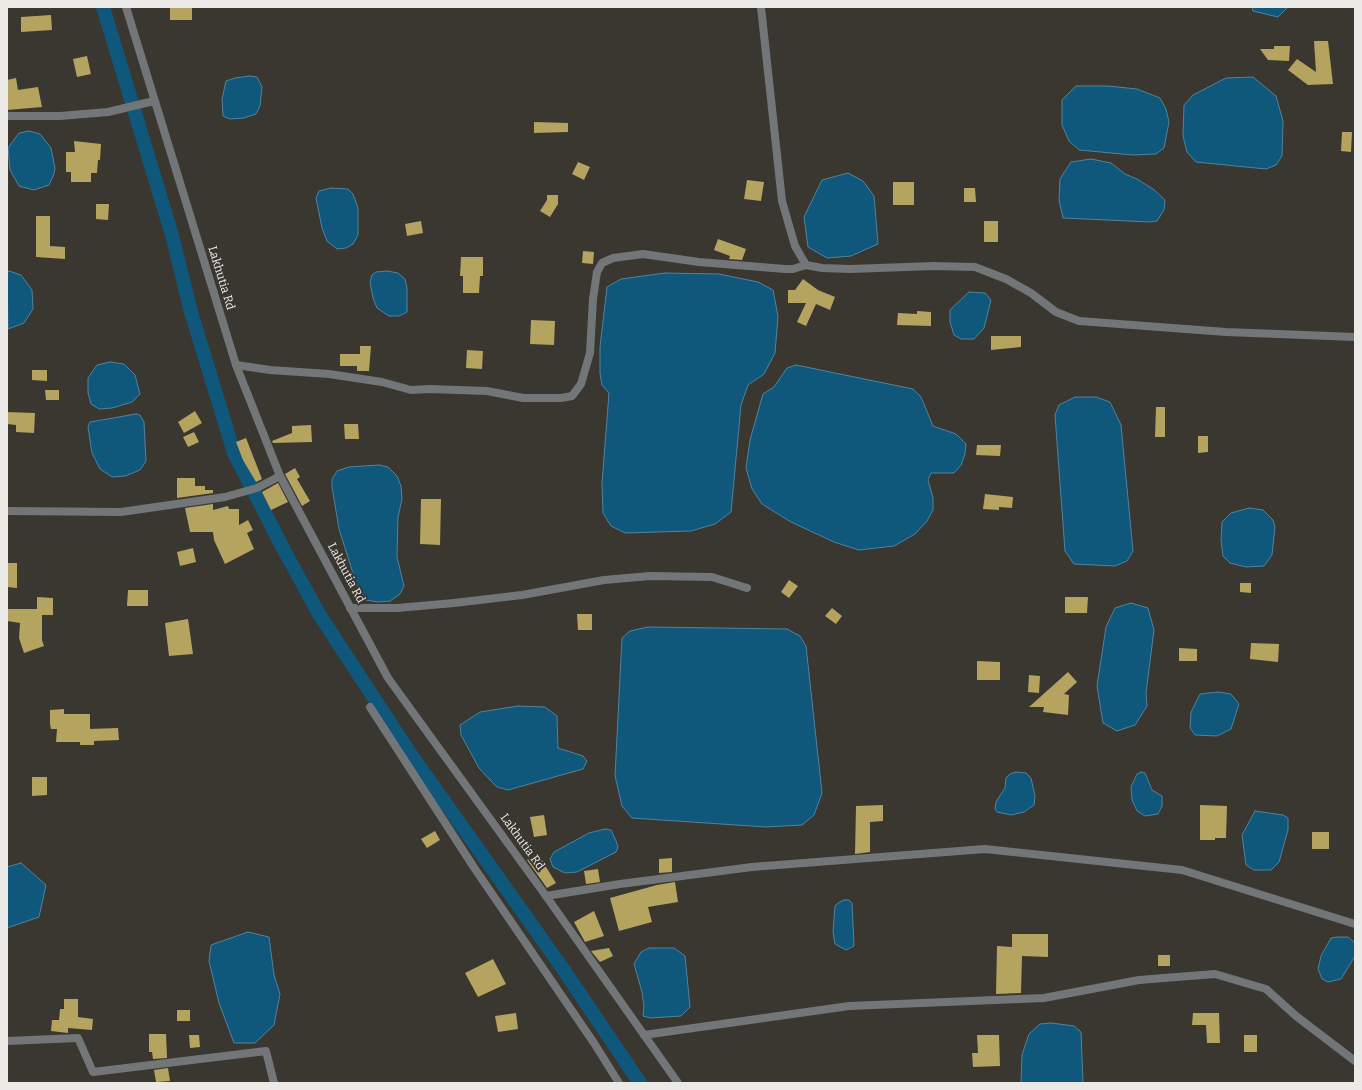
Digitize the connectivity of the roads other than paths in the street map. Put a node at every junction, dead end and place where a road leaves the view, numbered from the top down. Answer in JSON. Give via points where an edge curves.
{"nodes":[{"id":1,"x":126,"y":7,"type":"edge"},
{"id":2,"x":761,"y":7,"type":"edge"},
{"id":3,"x":154,"y":101,"type":"junction"},
{"id":4,"x":7,"y":116,"type":"edge"},
{"id":5,"x":806,"y":265,"type":"junction"},
{"id":6,"x":1355,"y":337,"type":"edge"},
{"id":7,"x":236,"y":366,"type":"junction"},
{"id":8,"x":280,"y":476,"type":"junction"},
{"id":9,"x":7,"y":512,"type":"edge"},
{"id":10,"x":747,"y":588,"type":"dead end"},
{"id":11,"x":350,"y":608,"type":"junction"},
{"id":12,"x":370,"y":707,"type":"dead end"},
{"id":13,"x":546,"y":896,"type":"junction"},
{"id":14,"x":1355,"y":924,"type":"edge"},
{"id":15,"x":644,"y":1036,"type":"junction"},
{"id":16,"x":7,"y":1041,"type":"edge"},
{"id":17,"x":1355,"y":1061,"type":"edge"},
{"id":18,"x":274,"y":1083,"type":"edge"},
{"id":19,"x":619,"y":1083,"type":"edge"},
{"id":20,"x":678,"y":1083,"type":"edge"}],
"edges":[{"from":1,"to":3,"type":"street","name":"Lakhutia Rd"},
{"from":2,"to":5,"type":"street","via":[[782,201],[795,246]]},
{"from":3,"to":4,"type":"street","via":[[108,112],[60,116]]},
{"from":3,"to":7,"type":"street","name":"Lakhutia Rd"},
{"from":5,"to":6,"type":"street","via":[[850,269],[975,267],[1006,278],[1056,312],[1079,321],[1226,332]]},
{"from":5,"to":7,"type":"street","via":[[786,269],[699,262],[643,254],[613,258],[602,263],[597,272],[593,299],[590,353],[581,384],[572,396],[561,398],[523,398],[487,391],[411,390],[382,382],[329,374]]},
{"from":7,"to":8,"type":"street","name":"Lakhutia Rd"},
{"from":8,"to":9,"type":"street","via":[[257,488],[225,497],[122,512]]},
{"from":8,"to":11,"type":"street","name":"Lakhutia Rd"},
{"from":10,"to":11,"type":"street","via":[[712,577],[650,576],[604,580],[522,595],[454,603],[397,608]]},
{"from":11,"to":13,"type":"street","name":"Lakhutia Rd","via":[[388,678]]},
{"from":12,"to":19,"type":"street"},
{"from":13,"to":14,"type":"street","via":[[752,867],[985,849],[1182,870]]},
{"from":13,"to":15,"type":"street","name":"Lakhutia Rd"},
{"from":15,"to":17,"type":"street","via":[[849,1006],[1044,998],[1139,980],[1215,974],[1266,989],[1296,1016]]},
{"from":15,"to":20,"type":"street","name":"Lakhutia Rd"},
{"from":16,"to":18,"type":"street","via":[[78,1038],[93,1072],[266,1051]]}]}
